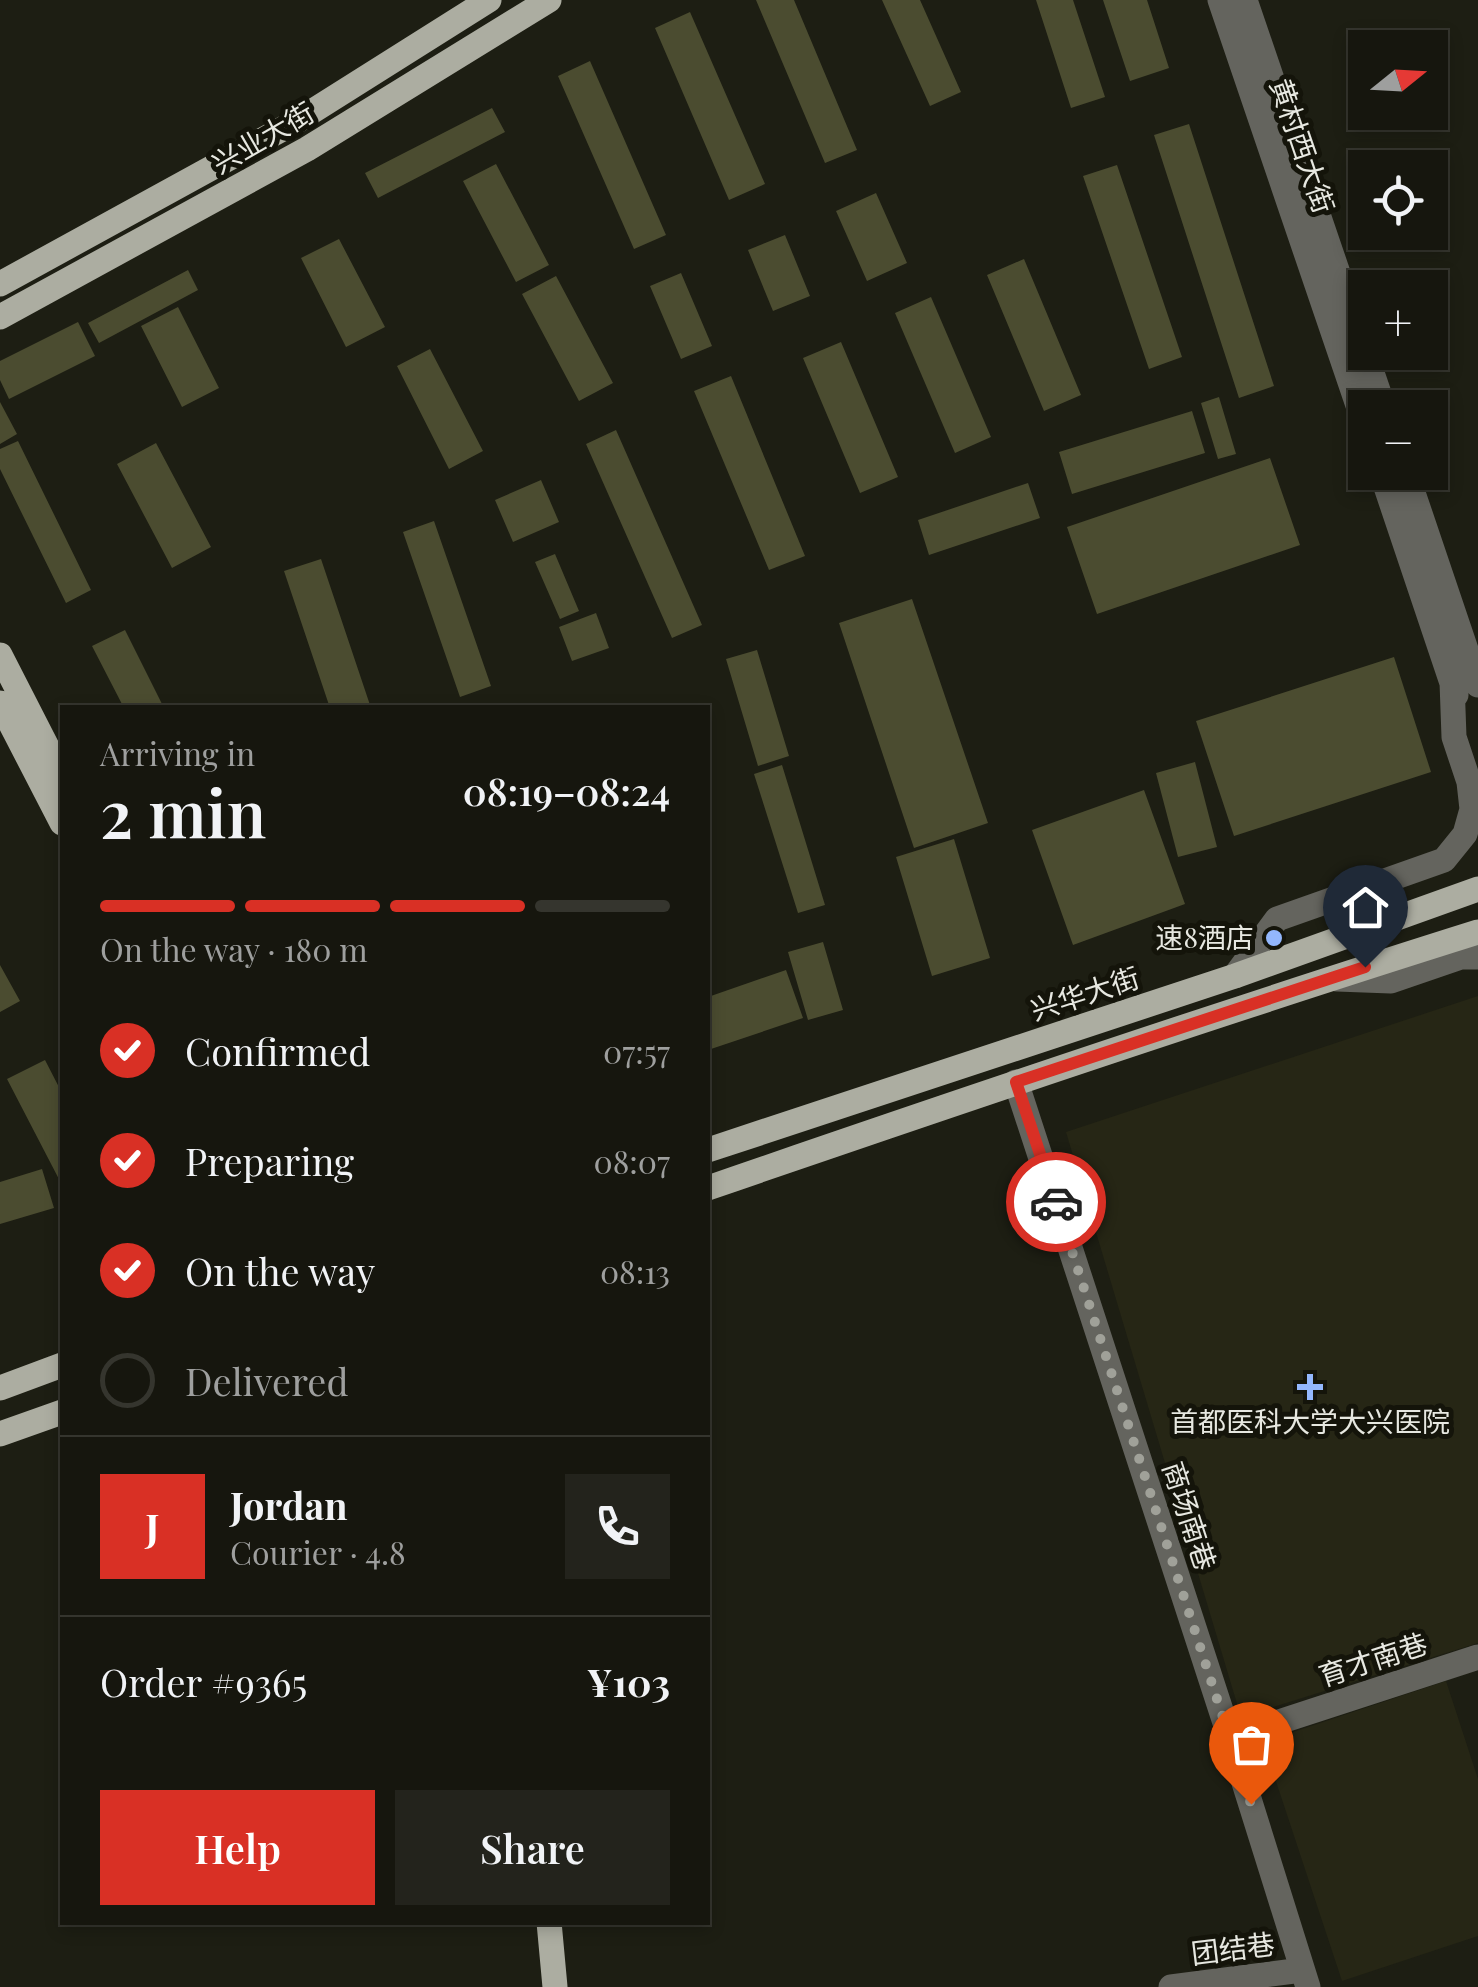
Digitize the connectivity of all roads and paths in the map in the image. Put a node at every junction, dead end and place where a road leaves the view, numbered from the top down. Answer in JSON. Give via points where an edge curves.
{"nodes":[{"id":1,"x":489,"y":0,"type":"edge"},
{"id":2,"x":549,"y":0,"type":"edge"},
{"id":3,"x":1220,"y":0,"type":"edge"},
{"id":4,"x":1245,"y":0,"type":"edge"},
{"id":5,"x":0,"y":284,"type":"edge"},
{"id":6,"x":0,"y":317,"type":"edge"},
{"id":7,"x":1353,"y":390,"type":"edge"},
{"id":8,"x":1378,"y":390,"type":"edge"},
{"id":9,"x":1388,"y":490,"type":"edge"},
{"id":10,"x":1413,"y":490,"type":"edge"},
{"id":11,"x":0,"y":655,"type":"edge"},
{"id":12,"x":1473,"y":657,"type":"edge"},
{"id":13,"x":1465,"y":684,"type":"edge"},
{"id":14,"x":0,"y":704,"type":"edge"},
{"id":15,"x":1478,"y":760,"type":"edge"},
{"id":16,"x":60,"y":772,"type":"edge"},
{"id":17,"x":60,"y":819,"type":"edge"},
{"id":18,"x":1478,"y":889,"type":"edge"},
{"id":19,"x":1478,"y":932,"type":"edge"},
{"id":20,"x":1478,"y":956,"type":"edge"},
{"id":21,"x":1235,"y":976,"type":"junction"},
{"id":22,"x":1327,"y":979,"type":"junction"},
{"id":23,"x":1016,"y":1082,"type":"junction"},
{"id":24,"x":710,"y":1149,"type":"edge"},
{"id":25,"x":710,"y":1187,"type":"edge"},
{"id":26,"x":60,"y":1367,"type":"edge"},
{"id":27,"x":0,"y":1388,"type":"edge"},
{"id":28,"x":60,"y":1413,"type":"edge"},
{"id":29,"x":0,"y":1434,"type":"edge"},
{"id":30,"x":1478,"y":1657,"type":"edge"},
{"id":31,"x":1230,"y":1738,"type":"junction"},
{"id":32,"x":549,"y":1925,"type":"edge"},
{"id":33,"x":560,"y":1925,"type":"edge"},
{"id":34,"x":1305,"y":1978,"type":"edge"},
{"id":35,"x":555,"y":1987,"type":"edge"},
{"id":36,"x":566,"y":1987,"type":"edge"},
{"id":37,"x":1171,"y":1987,"type":"edge"}],
"edges":[{"from":1,"to":5,"type":"main road","name":"兴业大街","via":[[297,121]]},
{"from":2,"to":6,"type":"main road","name":"兴业大街","via":[[307,150]]},
{"from":3,"to":7,"type":"street","name":"黄村西大街"},
{"from":4,"to":8,"type":"street","name":"黄村西大街"},
{"from":9,"to":13,"type":"street"},
{"from":10,"to":12,"type":"street"},
{"from":11,"to":16,"type":"main road"},
{"from":12,"to":13,"type":"street"},
{"from":13,"to":15,"type":"street"},
{"from":13,"to":21,"type":"street","via":[[1454,737],[1470,782],[1465,834],[1444,860],[1277,919]]},
{"from":14,"to":17,"type":"main road"},
{"from":18,"to":21,"type":"main road","name":"兴华大街"},
{"from":19,"to":22,"type":"main road"},
{"from":20,"to":22,"type":"street","via":[[1391,981]]},
{"from":21,"to":24,"type":"main road","name":"兴华大街"},
{"from":22,"to":23,"type":"main road"},
{"from":23,"to":25,"type":"main road"},
{"from":23,"to":31,"type":"street","name":"商场南巷"},
{"from":26,"to":27,"type":"main road"},
{"from":28,"to":29,"type":"main road"},
{"from":30,"to":31,"type":"street","name":"育才南巷"},
{"from":31,"to":34,"type":"street","name":"商场南巷"},
{"from":32,"to":35,"type":"main road"},
{"from":33,"to":36,"type":"main road"},
{"from":34,"to":37,"type":"street","name":"团结巷"}]}
